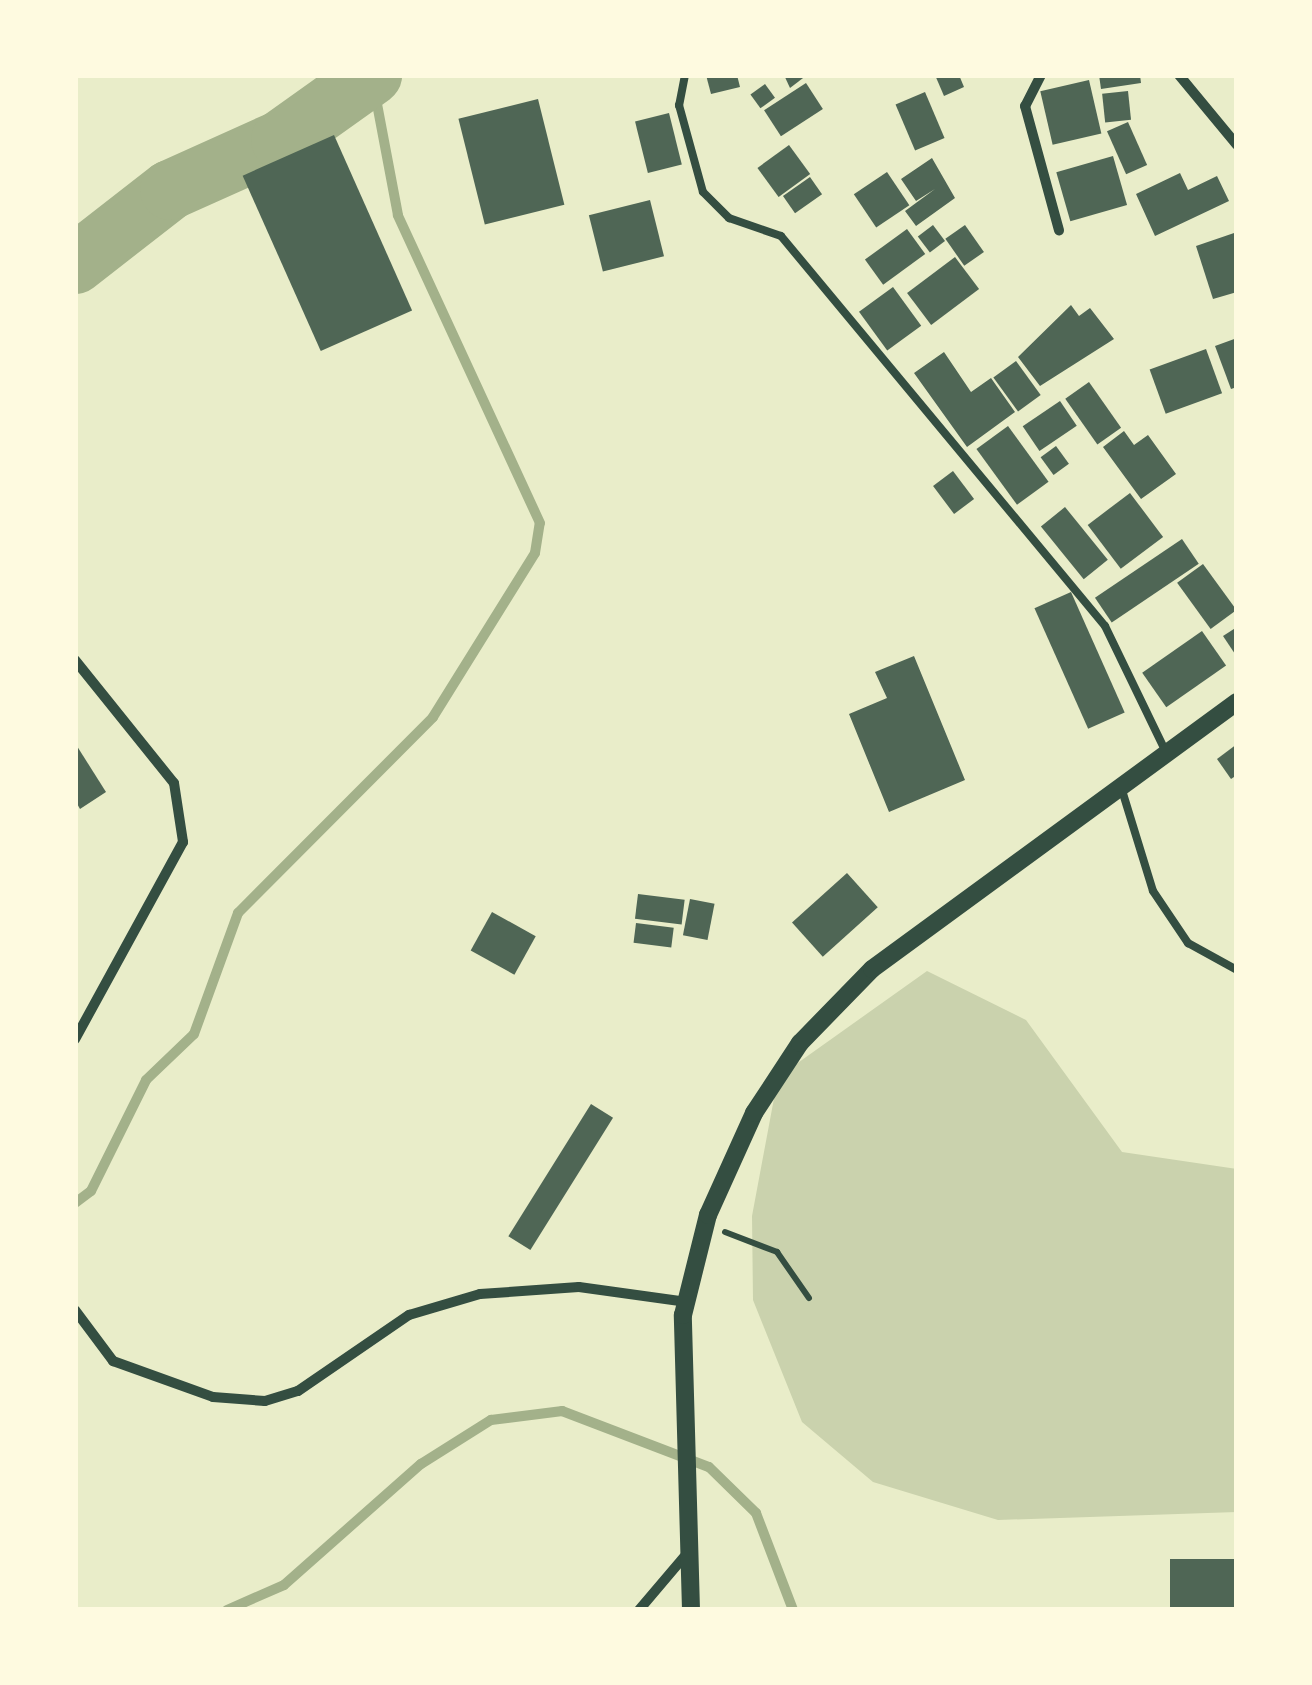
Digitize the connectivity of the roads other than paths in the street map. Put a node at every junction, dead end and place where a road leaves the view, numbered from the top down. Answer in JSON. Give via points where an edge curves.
{"nodes":[{"id":1,"x":685,"y":75,"type":"edge"},
{"id":2,"x":1042,"y":75,"type":"edge"},
{"id":3,"x":1179,"y":75,"type":"edge"},
{"id":4,"x":1237,"y":145,"type":"edge"},
{"id":5,"x":1059,"y":230,"type":"dead end"},
{"id":6,"x":75,"y":660,"type":"edge"},
{"id":7,"x":1237,"y":702,"type":"edge"},
{"id":8,"x":1164,"y":750,"type":"junction"},
{"id":9,"x":1121,"y":787,"type":"junction"},
{"id":10,"x":1237,"y":970,"type":"edge"},
{"id":11,"x":75,"y":1039,"type":"edge"},
{"id":12,"x":687,"y":1302,"type":"junction"},
{"id":13,"x":75,"y":1310,"type":"edge"},
{"id":14,"x":684,"y":1556,"type":"junction"},
{"id":15,"x":640,"y":1610,"type":"edge"},
{"id":16,"x":691,"y":1610,"type":"edge"}],
"edges":[{"from":1,"to":8,"type":"lane","via":[[679,105],[702,192],[729,218],[781,236],[1105,626]]},
{"from":2,"to":5,"type":"street","via":[[1024,95]]},
{"from":3,"to":4,"type":"street"},
{"from":6,"to":11,"type":"street","via":[[174,783],[183,842]]},
{"from":7,"to":8,"type":"street"},
{"from":8,"to":9,"type":"street"},
{"from":9,"to":10,"type":"lane","via":[[1153,892],[1188,944]]},
{"from":9,"to":12,"type":"street","via":[[872,969],[800,1044],[754,1113],[704,1234]]},
{"from":12,"to":13,"type":"street","via":[[579,1287],[480,1294],[409,1315],[298,1391],[265,1401],[213,1397],[113,1361]]},
{"from":12,"to":14,"type":"street","via":[[679,1365]]},
{"from":14,"to":15,"type":"street"},
{"from":14,"to":16,"type":"street"}]}
